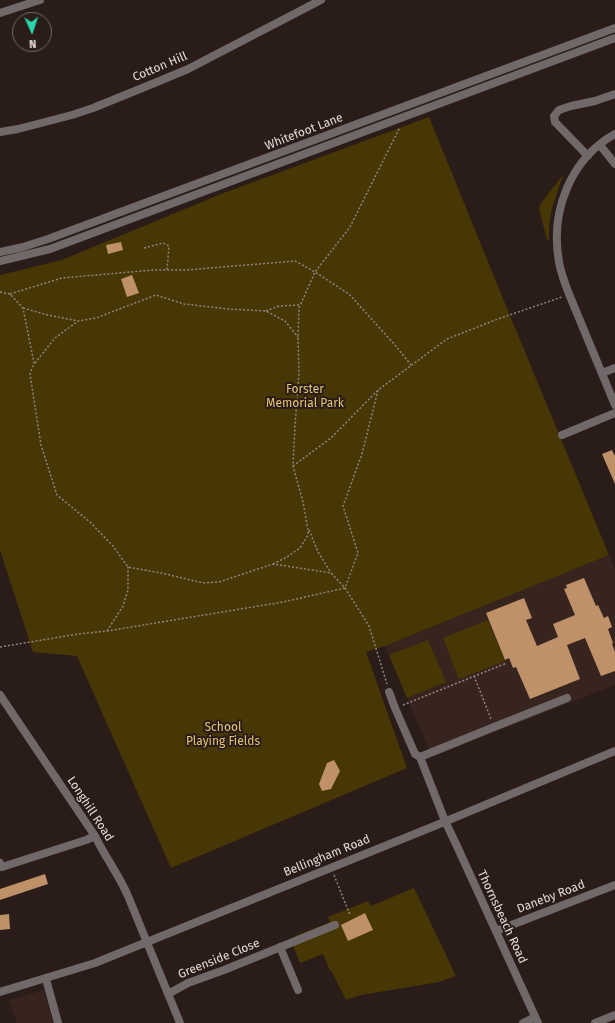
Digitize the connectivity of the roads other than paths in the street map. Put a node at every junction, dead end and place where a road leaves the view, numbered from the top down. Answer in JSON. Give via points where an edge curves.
{"nodes":[{"id":1,"x":40,"y":0,"type":"edge"},
{"id":2,"x":321,"y":0,"type":"edge"},
{"id":3,"x":0,"y":13,"type":"edge"},
{"id":4,"x":615,"y":28,"type":"edge"},
{"id":5,"x":615,"y":38,"type":"edge"},
{"id":6,"x":615,"y":94,"type":"edge"},
{"id":7,"x":0,"y":132,"type":"edge"},
{"id":8,"x":615,"y":134,"type":"edge"},
{"id":9,"x":600,"y":145,"type":"junction"},
{"id":10,"x":298,"y":147,"type":"junction"},
{"id":11,"x":301,"y":155,"type":"junction"},
{"id":12,"x":588,"y":156,"type":"junction"},
{"id":13,"x":615,"y":164,"type":"edge"},
{"id":14,"x":0,"y":252,"type":"edge"},
{"id":15,"x":0,"y":261,"type":"edge"},
{"id":16,"x":615,"y":368,"type":"edge"},
{"id":17,"x":602,"y":373,"type":"junction"},
{"id":18,"x":615,"y":405,"type":"edge"},
{"id":19,"x":615,"y":413,"type":"edge"},
{"id":20,"x":562,"y":435,"type":"dead end"},
{"id":21,"x":389,"y":692,"type":"road end"},
{"id":22,"x":0,"y":695,"type":"edge"},
{"id":23,"x":567,"y":698,"type":"dead end"},
{"id":24,"x":615,"y":751,"type":"edge"},
{"id":25,"x":420,"y":757,"type":"junction"},
{"id":26,"x":446,"y":821,"type":"junction"},
{"id":27,"x":95,"y":836,"type":"junction"},
{"id":28,"x":1,"y":866,"type":"edge"},
{"id":29,"x":615,"y":885,"type":"edge"},
{"id":30,"x":335,"y":925,"type":"dead end"},
{"id":31,"x":496,"y":931,"type":"junction"},
{"id":32,"x":147,"y":943,"type":"junction"},
{"id":33,"x":280,"y":947,"type":"junction"},
{"id":34,"x":46,"y":979,"type":"junction"},
{"id":35,"x":298,"y":990,"type":"dead end"},
{"id":36,"x":0,"y":992,"type":"edge"},
{"id":37,"x":168,"y":994,"type":"junction"},
{"id":38,"x":615,"y":1015,"type":"edge"},
{"id":39,"x":536,"y":1020,"type":"edge"},
{"id":40,"x":58,"y":1023,"type":"edge"},
{"id":41,"x":180,"y":1023,"type":"edge"},
{"id":42,"x":523,"y":1023,"type":"edge"},
{"id":43,"x":595,"y":1023,"type":"edge"}],
"edges":[{"from":1,"to":3,"type":"street"},
{"from":2,"to":7,"type":"street","name":"Cotton Hill","via":[[188,69],[157,82],[72,115]]},
{"from":4,"to":10,"type":"street","name":"Whitefoot Lane"},
{"from":5,"to":11,"type":"street","name":"Whitefoot Lane"},
{"from":6,"to":12,"type":"street","via":[[570,106],[559,110],[554,116],[555,122]]},
{"from":8,"to":9,"type":"street"},
{"from":9,"to":12,"type":"street"},
{"from":9,"to":13,"type":"street"},
{"from":10,"to":11,"type":"street"},
{"from":10,"to":14,"type":"street","name":"Whitefoot Lane","via":[[48,239]]},
{"from":11,"to":15,"type":"street","name":"Whitefoot Lane","via":[[50,249]]},
{"from":12,"to":17,"type":"street","via":[[568,184],[560,208],[557,235],[559,262],[569,294]]},
{"from":16,"to":17,"type":"street"},
{"from":17,"to":18,"type":"street"},
{"from":19,"to":20,"type":"street"},
{"from":21,"to":25,"type":"street","name":"Thornsbeach Road","via":[[415,754]]},
{"from":22,"to":27,"type":"street","name":"Longhill Road"},
{"from":23,"to":25,"type":"street"},
{"from":24,"to":26,"type":"street","name":"Bellingham Road"},
{"from":25,"to":26,"type":"street","name":"Thornsbeach Road"},
{"from":26,"to":31,"type":"street","name":"Thornsbeach Road"},
{"from":26,"to":32,"type":"street","name":"Bellingham Road"},
{"from":27,"to":28,"type":"street"},
{"from":27,"to":32,"type":"street","name":"Longhill Road","via":[[124,887]]},
{"from":29,"to":31,"type":"street","name":"Daneby Road"},
{"from":30,"to":33,"type":"street","name":"Greenside Close"},
{"from":31,"to":39,"type":"street","name":"Thornsbeach Road"},
{"from":32,"to":34,"type":"street","name":"Bellingham Road"},
{"from":32,"to":37,"type":"street","name":"Longhill Road"},
{"from":33,"to":35,"type":"street"},
{"from":33,"to":37,"type":"street","name":"Greenside Close","via":[[188,983]]},
{"from":34,"to":36,"type":"street","name":"Bellingham Road"},
{"from":34,"to":40,"type":"street"},
{"from":37,"to":41,"type":"street","name":"Longhill Road"},
{"from":38,"to":43,"type":"street"},
{"from":39,"to":42,"type":"street"}]}
